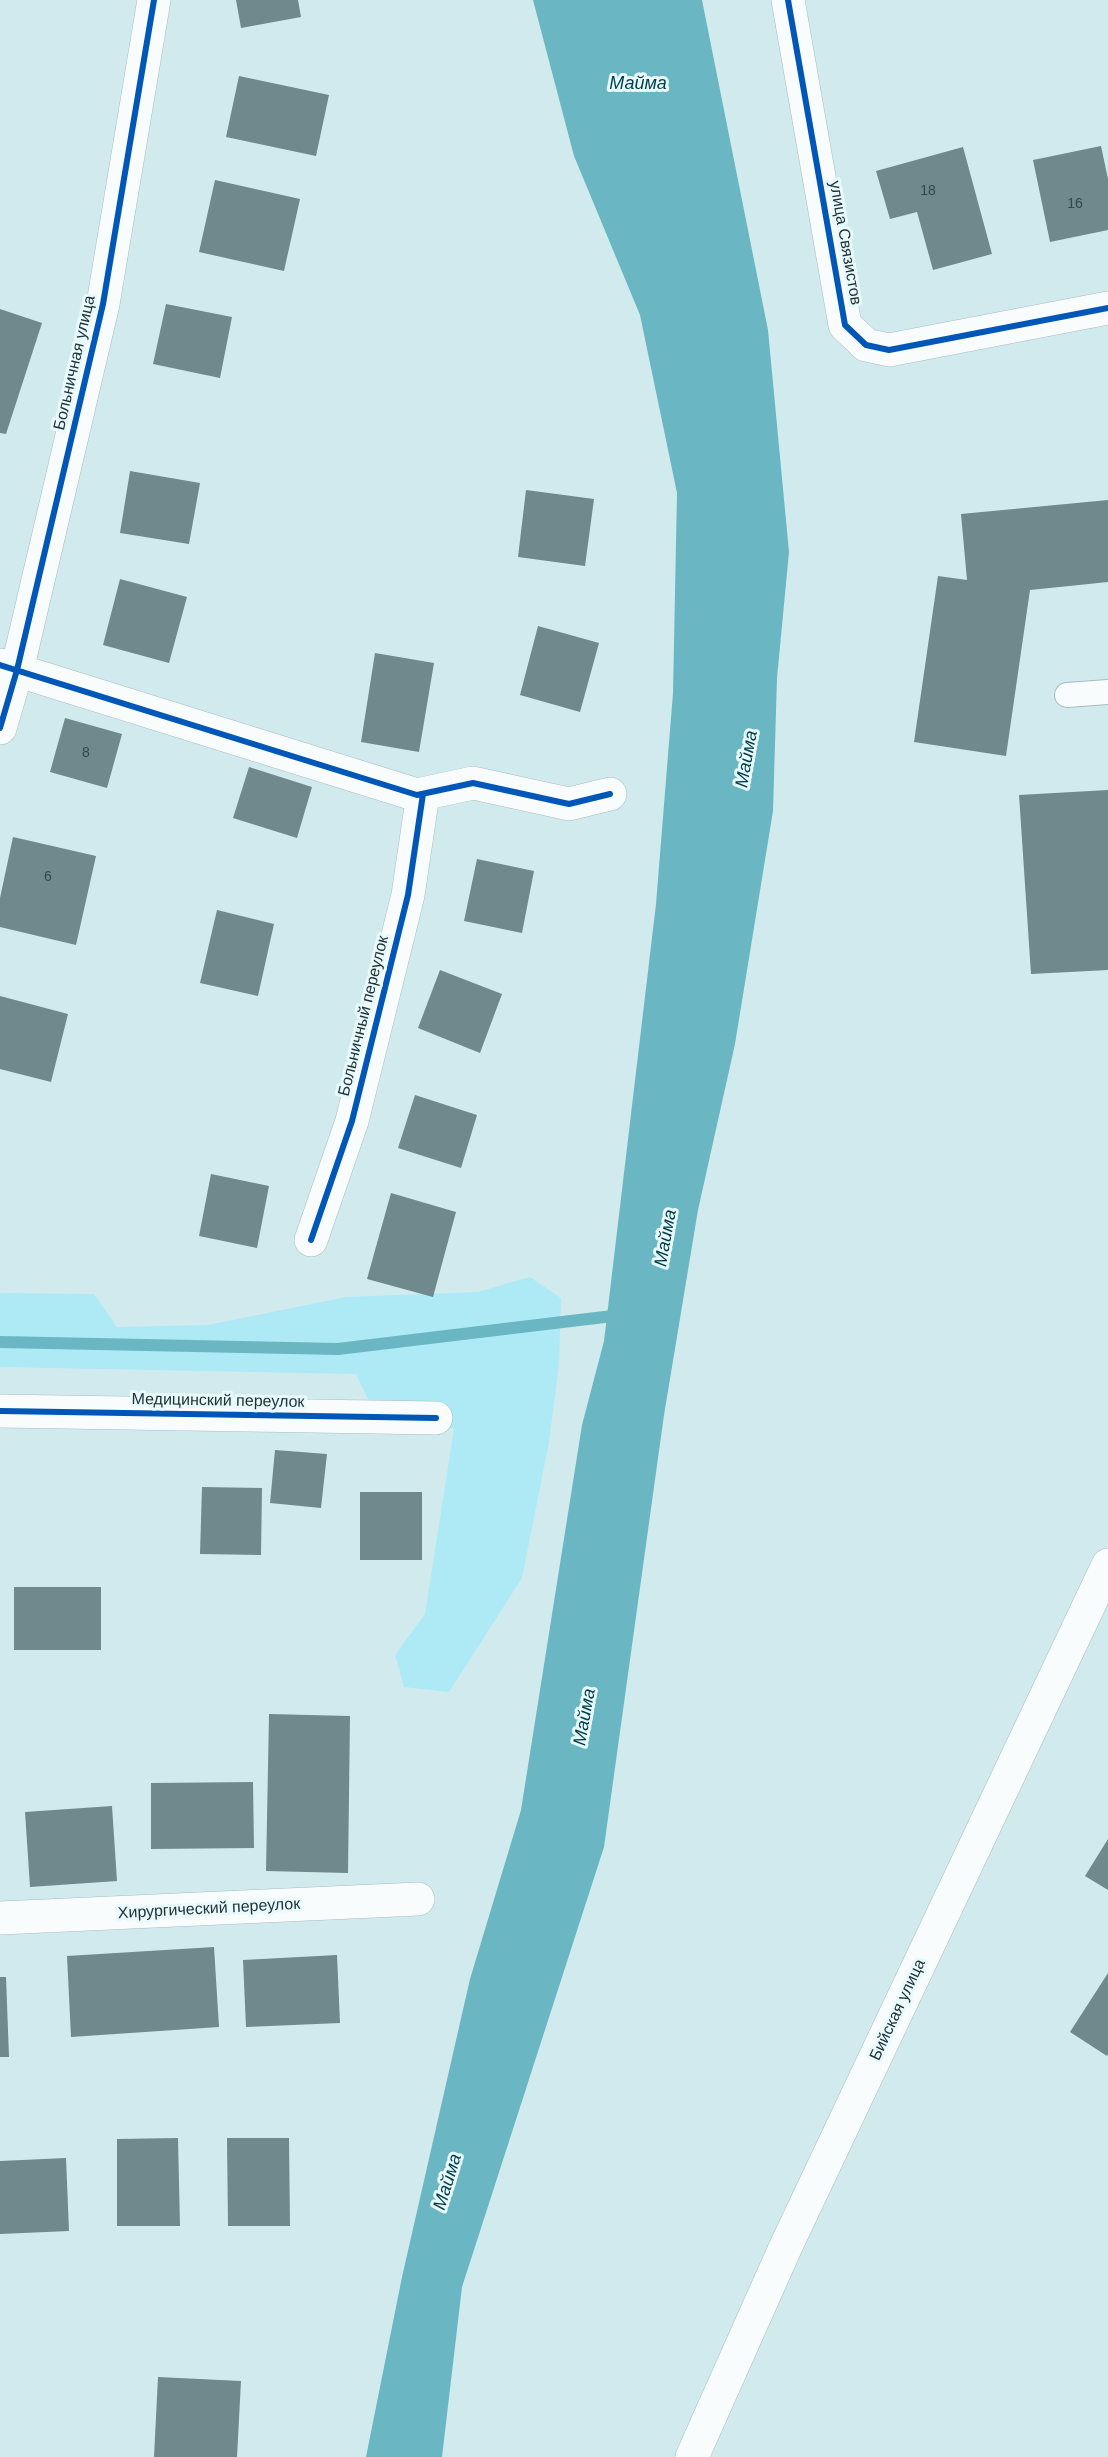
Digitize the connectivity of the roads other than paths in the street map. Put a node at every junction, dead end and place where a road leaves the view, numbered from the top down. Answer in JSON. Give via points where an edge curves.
{"nodes":[{"id":1,"x":154,"y":0,"type":"edge"},
{"id":2,"x":789,"y":0,"type":"edge"},
{"id":3,"x":1108,"y":308,"type":"edge"},
{"id":4,"x":8,"y":668,"type":"edge"},
{"id":5,"x":1108,"y":692,"type":"edge"},
{"id":6,"x":1067,"y":695,"type":"dead end"},
{"id":7,"x":0,"y":728,"type":"edge"},
{"id":8,"x":423,"y":794,"type":"junction"},
{"id":9,"x":610,"y":794,"type":"dead end"},
{"id":10,"x":310,"y":1240,"type":"dead end"},
{"id":11,"x":0,"y":1411,"type":"edge"},
{"id":12,"x":436,"y":1418,"type":"dead end"},
{"id":13,"x":1108,"y":1565,"type":"edge"},
{"id":14,"x":418,"y":1899,"type":"dead end"},
{"id":15,"x":0,"y":1918,"type":"edge"},
{"id":16,"x":692,"y":2457,"type":"edge"}],
"edges":[{"from":1,"to":4,"type":"street","name":"Больничная улица","via":[[103,304]]},
{"from":2,"to":3,"type":"street","name":"улица Связистов","via":[[845,325],[866,345],[889,350]]},
{"from":4,"to":7,"type":"street","name":"Больничная улица"},
{"from":4,"to":8,"type":"street","via":[[406,792]]},
{"from":5,"to":6,"type":"lane"},
{"from":8,"to":9,"type":"street","via":[[473,783],[569,804]]},
{"from":8,"to":10,"type":"street","name":"Больничный переулок","via":[[408,895],[352,1121]]},
{"from":11,"to":12,"type":"street","name":"Медицинский переулок"},
{"from":13,"to":16,"type":"street","name":"Бийская улица","via":[[786,2246]]},
{"from":14,"to":15,"type":"street","name":"Хирургический переулок"}]}
